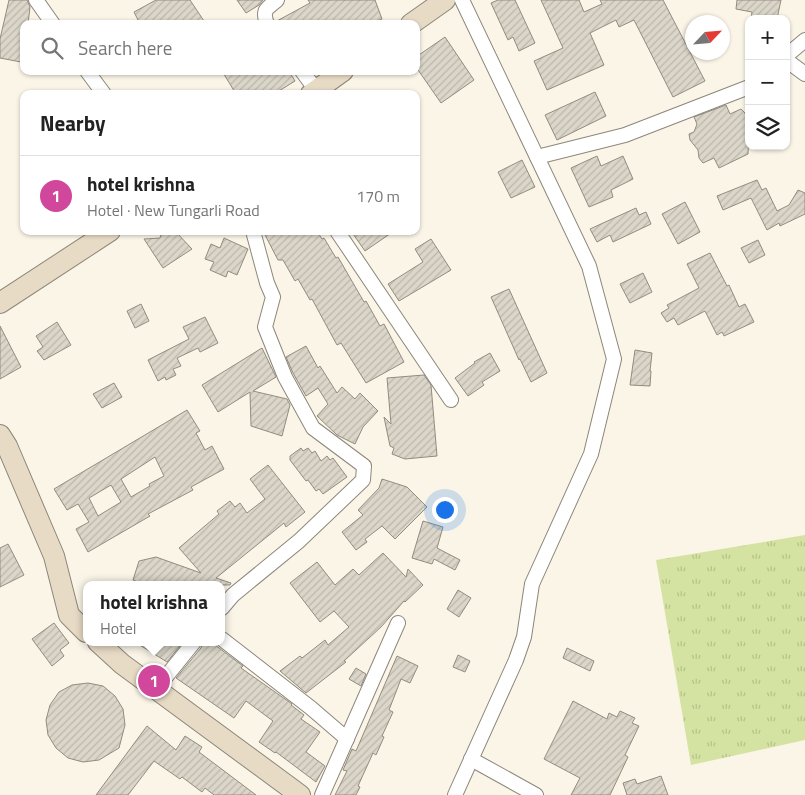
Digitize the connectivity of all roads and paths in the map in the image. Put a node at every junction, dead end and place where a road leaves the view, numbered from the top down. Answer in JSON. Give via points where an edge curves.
{"nodes":[{"id":1,"x":36,"y":0,"type":"edge"},
{"id":2,"x":277,"y":0,"type":"edge"},
{"id":3,"x":445,"y":0,"type":"edge"},
{"id":4,"x":462,"y":0,"type":"edge"},
{"id":5,"x":50,"y":20,"type":"edge"},
{"id":6,"x":266,"y":20,"type":"edge"},
{"id":7,"x":417,"y":20,"type":"edge"},
{"id":8,"x":805,"y":40,"type":"edge"},
{"id":9,"x":790,"y":53,"type":"edge"},
{"id":10,"x":790,"y":63,"type":"edge"},
{"id":11,"x":805,"y":74,"type":"edge"},
{"id":12,"x":91,"y":75,"type":"edge"},
{"id":13,"x":304,"y":75,"type":"edge"},
{"id":14,"x":337,"y":75,"type":"edge"},
{"id":15,"x":745,"y":89,"type":"edge"},
{"id":16,"x":101,"y":90,"type":"edge"},
{"id":17,"x":313,"y":90,"type":"edge"},
{"id":18,"x":317,"y":90,"type":"edge"},
{"id":19,"x":537,"y":156,"type":"junction"},
{"id":20,"x":104,"y":235,"type":"edge"},
{"id":21,"x":254,"y":235,"type":"edge"},
{"id":22,"x":340,"y":235,"type":"edge"},
{"id":23,"x":0,"y":303,"type":"edge"},
{"id":24,"x":451,"y":400,"type":"dead end"},
{"id":25,"x":0,"y":435,"type":"edge"},
{"id":26,"x":225,"y":604,"type":"edge"},
{"id":27,"x":398,"y":623,"type":"dead end"},
{"id":28,"x":83,"y":629,"type":"edge"},
{"id":29,"x":225,"y":641,"type":"edge"},
{"id":30,"x":102,"y":646,"type":"edge"},
{"id":31,"x":191,"y":646,"type":"edge"},
{"id":32,"x":156,"y":690,"type":"junction"},
{"id":33,"x":347,"y":739,"type":"junction"},
{"id":34,"x":471,"y":760,"type":"junction"},
{"id":35,"x":300,"y":795,"type":"edge"},
{"id":36,"x":322,"y":795,"type":"edge"},
{"id":37,"x":455,"y":795,"type":"edge"},
{"id":38,"x":536,"y":795,"type":"edge"}],
"edges":[{"from":1,"to":5,"type":"street"},
{"from":2,"to":6,"type":"street","via":[[265,10]]},
{"from":3,"to":7,"type":"street"},
{"from":4,"to":19,"type":"street"},
{"from":8,"to":9,"type":"street"},
{"from":10,"to":11,"type":"street"},
{"from":12,"to":16,"type":"street"},
{"from":13,"to":17,"type":"street"},
{"from":14,"to":18,"type":"street"},
{"from":15,"to":19,"type":"street","via":[[625,135]]},
{"from":19,"to":34,"type":"street","via":[[589,266],[614,360],[591,454],[532,584],[524,637]]},
{"from":20,"to":23,"type":"street"},
{"from":21,"to":26,"type":"street","via":[[273,296],[265,326],[285,377],[313,428],[364,466],[363,480],[299,541]]},
{"from":22,"to":24,"type":"street"},
{"from":25,"to":28,"type":"street","via":[[54,556],[69,615]]},
{"from":27,"to":33,"type":"street"},
{"from":29,"to":33,"type":"street"},
{"from":30,"to":32,"type":"street"},
{"from":31,"to":32,"type":"street"},
{"from":32,"to":35,"type":"street"},
{"from":33,"to":36,"type":"street"},
{"from":34,"to":37,"type":"street"},
{"from":34,"to":38,"type":"street"}]}
